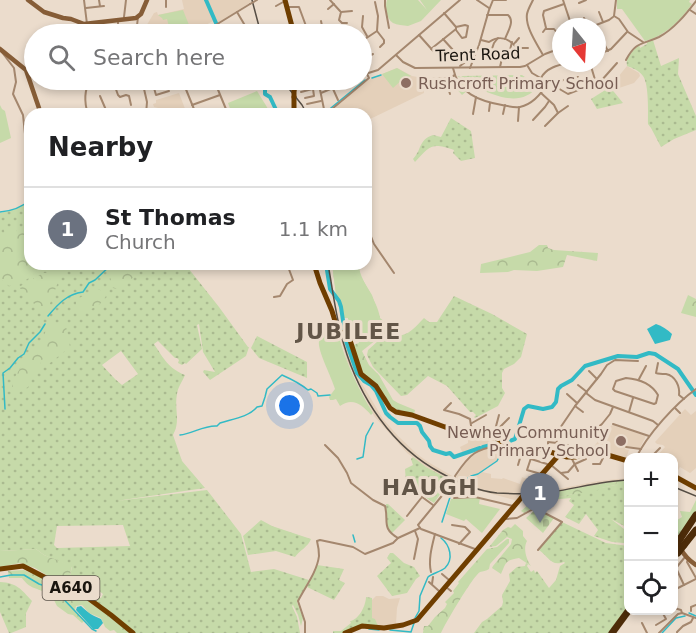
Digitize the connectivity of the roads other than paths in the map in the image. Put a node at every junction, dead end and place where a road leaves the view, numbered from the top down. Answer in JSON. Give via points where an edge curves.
{"nodes":[{"id":1,"x":28,"y":0,"type":"edge"},
{"id":2,"x":84,"y":0,"type":"edge"},
{"id":3,"x":99,"y":0,"type":"edge"},
{"id":4,"x":126,"y":0,"type":"edge"},
{"id":5,"x":147,"y":0,"type":"edge"},
{"id":6,"x":166,"y":0,"type":"edge"},
{"id":7,"x":257,"y":0,"type":"edge"},
{"id":8,"x":330,"y":0,"type":"edge"},
{"id":9,"x":385,"y":0,"type":"edge"},
{"id":10,"x":460,"y":0,"type":"edge"},
{"id":11,"x":477,"y":0,"type":"edge"},
{"id":12,"x":493,"y":0,"type":"edge"},
{"id":13,"x":506,"y":0,"type":"edge"},
{"id":14,"x":533,"y":0,"type":"edge"},
{"id":15,"x":586,"y":0,"type":"edge"},
{"id":16,"x":616,"y":0,"type":"edge"},
{"id":17,"x":696,"y":1,"type":"edge"},
{"id":18,"x":375,"y":2,"type":"dead end"},
{"id":19,"x":563,"y":2,"type":"edge"},
{"id":20,"x":285,"y":3,"type":"edge"},
{"id":21,"x":579,"y":3,"type":"dead end"},
{"id":22,"x":334,"y":4,"type":"junction"},
{"id":23,"x":276,"y":6,"type":"dead end"},
{"id":24,"x":166,"y":7,"type":"dead end"},
{"id":25,"x":489,"y":8,"type":"junction"},
{"id":26,"x":85,"y":9,"type":"junction"},
{"id":27,"x":328,"y":10,"type":"dead end"},
{"id":28,"x":690,"y":10,"type":"junction"},
{"id":29,"x":352,"y":11,"type":"dead end"},
{"id":30,"x":237,"y":12,"type":"junction"},
{"id":31,"x":341,"y":12,"type":"junction"},
{"id":32,"x":599,"y":12,"type":"dead end"},
{"id":33,"x":308,"y":13,"type":"dead end"},
{"id":34,"x":444,"y":13,"type":"junction"},
{"id":35,"x":696,"y":14,"type":"edge"},
{"id":36,"x":302,"y":15,"type":"junction"},
{"id":37,"x":487,"y":15,"type":"junction"},
{"id":38,"x":363,"y":16,"type":"dead end"},
{"id":39,"x":614,"y":16,"type":"junction"},
{"id":40,"x":124,"y":17,"type":"dead end"},
{"id":41,"x":138,"y":17,"type":"junction"},
{"id":42,"x":569,"y":18,"type":"edge"},
{"id":43,"x":601,"y":18,"type":"edge"},
{"id":44,"x":321,"y":21,"type":"dead end"},
{"id":45,"x":606,"y":21,"type":"edge"},
{"id":46,"x":347,"y":23,"type":"dead end"},
{"id":47,"x":86,"y":24,"type":"junction"},
{"id":48,"x":137,"y":24,"type":"edge"},
{"id":49,"x":217,"y":24,"type":"edge"},
{"id":50,"x":244,"y":24,"type":"edge"},
{"id":51,"x":292,"y":24,"type":"edge"},
{"id":52,"x":305,"y":24,"type":"edge"},
{"id":53,"x":322,"y":24,"type":"edge"},
{"id":54,"x":362,"y":24,"type":"edge"},
{"id":55,"x":389,"y":28,"type":"dead end"},
{"id":56,"x":456,"y":28,"type":"junction"},
{"id":57,"x":546,"y":29,"type":"junction"},
{"id":58,"x":552,"y":29,"type":"edge"},
{"id":59,"x":377,"y":31,"type":"junction"},
{"id":60,"x":627,"y":32,"type":"junction"},
{"id":61,"x":372,"y":34,"type":"edge"},
{"id":62,"x":419,"y":35,"type":"junction"},
{"id":63,"x":533,"y":37,"type":"junction"},
{"id":64,"x":498,"y":38,"type":"junction"},
{"id":65,"x":519,"y":38,"type":"dead end"},
{"id":66,"x":443,"y":39,"type":"junction"},
{"id":67,"x":505,"y":39,"type":"junction"},
{"id":68,"x":481,"y":40,"type":"junction"},
{"id":69,"x":643,"y":42,"type":"junction"},
{"id":70,"x":513,"y":43,"type":"junction"},
{"id":71,"x":380,"y":47,"type":"dead end"},
{"id":72,"x":528,"y":48,"type":"dead end"},
{"id":73,"x":606,"y":48,"type":"edge"},
{"id":74,"x":431,"y":49,"type":"junction"},
{"id":75,"x":1,"y":50,"type":"edge"},
{"id":76,"x":453,"y":50,"type":"dead end"},
{"id":77,"x":608,"y":51,"type":"joint"},
{"id":78,"x":552,"y":52,"type":"edge"},
{"id":79,"x":435,"y":53,"type":"dead end"},
{"id":80,"x":503,"y":54,"type":"dead end"},
{"id":81,"x":509,"y":54,"type":"dead end"},
{"id":82,"x":396,"y":55,"type":"junction"},
{"id":83,"x":475,"y":56,"type":"junction"},
{"id":84,"x":543,"y":56,"type":"junction"},
{"id":85,"x":488,"y":60,"type":"dead end"},
{"id":86,"x":626,"y":60,"type":"dead end"},
{"id":87,"x":617,"y":63,"type":"dead end"},
{"id":88,"x":526,"y":65,"type":"junction"},
{"id":89,"x":500,"y":67,"type":"junction"},
{"id":90,"x":24,"y":68,"type":"edge"},
{"id":91,"x":453,"y":68,"type":"junction"},
{"id":92,"x":459,"y":68,"type":"junction"},
{"id":93,"x":470,"y":68,"type":"junction"},
{"id":94,"x":552,"y":69,"type":"edge"},
{"id":95,"x":372,"y":72,"type":"edge"},
{"id":96,"x":593,"y":72,"type":"edge"},
{"id":97,"x":455,"y":75,"type":"junction"},
{"id":98,"x":578,"y":77,"type":"dead end"},
{"id":99,"x":445,"y":78,"type":"junction"},
{"id":100,"x":541,"y":78,"type":"junction"},
{"id":101,"x":548,"y":82,"type":"junction"},
{"id":102,"x":596,"y":84,"type":"junction"},
{"id":103,"x":553,"y":86,"type":"junction"},
{"id":104,"x":431,"y":88,"type":"dead end"},
{"id":105,"x":33,"y":90,"type":"edge"},
{"id":106,"x":85,"y":90,"type":"edge"},
{"id":107,"x":116,"y":90,"type":"edge"},
{"id":108,"x":144,"y":90,"type":"edge"},
{"id":109,"x":154,"y":90,"type":"edge"},
{"id":110,"x":186,"y":90,"type":"edge"},
{"id":111,"x":218,"y":90,"type":"edge"},
{"id":112,"x":294,"y":90,"type":"edge"},
{"id":113,"x":307,"y":90,"type":"edge"},
{"id":114,"x":313,"y":90,"type":"edge"},
{"id":115,"x":320,"y":90,"type":"edge"},
{"id":116,"x":328,"y":90,"type":"edge"},
{"id":117,"x":334,"y":90,"type":"edge"},
{"id":118,"x":354,"y":90,"type":"edge"},
{"id":119,"x":167,"y":91,"type":"dead end"},
{"id":120,"x":301,"y":92,"type":"dead end"},
{"id":121,"x":321,"y":93,"type":"junction"},
{"id":122,"x":541,"y":93,"type":"junction"},
{"id":123,"x":450,"y":94,"type":"dead end"},
{"id":124,"x":220,"y":95,"type":"junction"},
{"id":125,"x":100,"y":96,"type":"dead end"},
{"id":126,"x":305,"y":98,"type":"dead end"},
{"id":127,"x":476,"y":98,"type":"junction"},
{"id":128,"x":323,"y":100,"type":"junction"},
{"id":129,"x":338,"y":100,"type":"dead end"},
{"id":130,"x":549,"y":101,"type":"junction"},
{"id":131,"x":490,"y":103,"type":"junction"},
{"id":132,"x":307,"y":104,"type":"dead end"},
{"id":133,"x":131,"y":105,"type":"dead end"},
{"id":134,"x":192,"y":105,"type":"junction"},
{"id":135,"x":505,"y":105,"type":"junction"},
{"id":136,"x":568,"y":106,"type":"dead end"},
{"id":137,"x":519,"y":107,"type":"junction"},
{"id":138,"x":39,"y":108,"type":"edge"},
{"id":139,"x":86,"y":108,"type":"edge"},
{"id":140,"x":105,"y":108,"type":"edge"},
{"id":141,"x":146,"y":108,"type":"edge"},
{"id":142,"x":193,"y":108,"type":"edge"},
{"id":143,"x":225,"y":108,"type":"edge"},
{"id":144,"x":294,"y":108,"type":"edge"},
{"id":145,"x":325,"y":108,"type":"edge"},
{"id":146,"x":333,"y":108,"type":"edge"},
{"id":147,"x":489,"y":111,"type":"dead end"},
{"id":148,"x":558,"y":113,"type":"junction"},
{"id":149,"x":473,"y":114,"type":"dead end"},
{"id":150,"x":503,"y":114,"type":"dead end"},
{"id":151,"x":533,"y":120,"type":"dead end"},
{"id":152,"x":518,"y":121,"type":"dead end"},
{"id":153,"x":24,"y":124,"type":"edge"},
{"id":154,"x":545,"y":126,"type":"dead end"},
{"id":155,"x":372,"y":238,"type":"edge"},
{"id":156,"x":290,"y":270,"type":"edge"},
{"id":157,"x":316,"y":270,"type":"edge"},
{"id":158,"x":394,"y":273,"type":"dead end"},
{"id":159,"x":285,"y":280,"type":"dead end"},
{"id":160,"x":289,"y":282,"type":"junction"},
{"id":161,"x":274,"y":297,"type":"dead end"},
{"id":162,"x":638,"y":361,"type":"dead end"},
{"id":163,"x":657,"y":363,"type":"dead end"},
{"id":164,"x":646,"y":366,"type":"dead end"},
{"id":165,"x":589,"y":371,"type":"dead end"},
{"id":166,"x":597,"y":379,"type":"junction"},
{"id":167,"x":639,"y":380,"type":"junction"},
{"id":168,"x":578,"y":385,"type":"dead end"},
{"id":169,"x":694,"y":390,"type":"edge"},
{"id":170,"x":586,"y":392,"type":"junction"},
{"id":171,"x":567,"y":394,"type":"dead end"},
{"id":172,"x":634,"y":397,"type":"junction"},
{"id":173,"x":684,"y":399,"type":"junction"},
{"id":174,"x":450,"y":403,"type":"dead end"},
{"id":175,"x":576,"y":404,"type":"junction"},
{"id":176,"x":613,"y":407,"type":"junction"},
{"id":177,"x":675,"y":408,"type":"junction"},
{"id":178,"x":583,"y":412,"type":"dead end"},
{"id":179,"x":629,"y":412,"type":"junction"},
{"id":180,"x":680,"y":413,"type":"dead end"},
{"id":181,"x":486,"y":415,"type":"dead end"},
{"id":182,"x":499,"y":415,"type":"dead end"},
{"id":183,"x":509,"y":418,"type":"dead end"},
{"id":184,"x":472,"y":423,"type":"junction"},
{"id":185,"x":613,"y":424,"type":"dead end"},
{"id":186,"x":658,"y":425,"type":"junction"},
{"id":187,"x":501,"y":427,"type":"junction"},
{"id":188,"x":558,"y":431,"type":"junction"},
{"id":189,"x":472,"y":432,"type":"junction"},
{"id":190,"x":495,"y":434,"type":"junction"},
{"id":191,"x":510,"y":434,"type":"dead end"},
{"id":192,"x":649,"y":436,"type":"junction"},
{"id":193,"x":557,"y":443,"type":"junction"},
{"id":194,"x":502,"y":444,"type":"junction"},
{"id":195,"x":325,"y":445,"type":"dead end"},
{"id":196,"x":548,"y":445,"type":"dead end"},
{"id":197,"x":568,"y":445,"type":"dead end"},
{"id":198,"x":581,"y":447,"type":"dead end"},
{"id":199,"x":626,"y":447,"type":"dead end"},
{"id":200,"x":660,"y":448,"type":"dead end"},
{"id":201,"x":528,"y":449,"type":"junction"},
{"id":202,"x":641,"y":449,"type":"junction"},
{"id":203,"x":606,"y":453,"type":"junction"},
{"id":204,"x":639,"y":453,"type":"edge"},
{"id":205,"x":655,"y":453,"type":"edge"},
{"id":206,"x":557,"y":455,"type":"junction"},
{"id":207,"x":569,"y":457,"type":"junction"},
{"id":208,"x":583,"y":457,"type":"junction"},
{"id":209,"x":531,"y":459,"type":"junction"},
{"id":210,"x":624,"y":460,"type":"edge"},
{"id":211,"x":575,"y":464,"type":"junction"},
{"id":212,"x":593,"y":464,"type":"dead end"},
{"id":213,"x":518,"y":465,"type":"dead end"},
{"id":214,"x":550,"y":465,"type":"junction"},
{"id":215,"x":578,"y":471,"type":"dead end"},
{"id":216,"x":542,"y":474,"type":"junction"},
{"id":217,"x":561,"y":474,"type":"junction"},
{"id":218,"x":568,"y":478,"type":"dead end"},
{"id":219,"x":678,"y":478,"type":"edge"},
{"id":220,"x":554,"y":482,"type":"dead end"},
{"id":221,"x":407,"y":486,"type":"dead end"},
{"id":222,"x":696,"y":488,"type":"edge"},
{"id":223,"x":422,"y":497,"type":"junction"},
{"id":224,"x":454,"y":498,"type":"dead end"},
{"id":225,"x":433,"y":505,"type":"junction"},
{"id":226,"x":514,"y":506,"type":"junction"},
{"id":227,"x":696,"y":515,"type":"edge"},
{"id":228,"x":407,"y":516,"type":"dead end"},
{"id":229,"x":504,"y":518,"type":"junction"},
{"id":230,"x":696,"y":523,"type":"edge"},
{"id":231,"x":452,"y":525,"type":"dead end"},
{"id":232,"x":421,"y":528,"type":"junction"},
{"id":233,"x":696,"y":530,"type":"edge"},
{"id":234,"x":415,"y":531,"type":"junction"},
{"id":235,"x":435,"y":534,"type":"junction"},
{"id":236,"x":398,"y":538,"type":"junction"},
{"id":237,"x":682,"y":542,"type":"junction"},
{"id":238,"x":459,"y":544,"type":"junction"},
{"id":239,"x":478,"y":550,"type":"junction"},
{"id":240,"x":538,"y":550,"type":"dead end"},
{"id":241,"x":681,"y":554,"type":"edge"},
{"id":242,"x":414,"y":559,"type":"dead end"},
{"id":243,"x":696,"y":565,"type":"edge"},
{"id":244,"x":0,"y":569,"type":"edge"},
{"id":245,"x":431,"y":572,"type":"dead end"},
{"id":246,"x":442,"y":574,"type":"dead end"},
{"id":247,"x":434,"y":577,"type":"dead end"},
{"id":248,"x":696,"y":579,"type":"edge"},
{"id":249,"x":451,"y":581,"type":"junction"},
{"id":250,"x":684,"y":585,"type":"junction"},
{"id":251,"x":678,"y":588,"type":"edge"},
{"id":252,"x":441,"y":593,"type":"junction"},
{"id":253,"x":696,"y":605,"type":"edge"},
{"id":254,"x":678,"y":609,"type":"edge"},
{"id":255,"x":691,"y":610,"type":"dead end"},
{"id":256,"x":682,"y":613,"type":"junction"},
{"id":257,"x":625,"y":615,"type":"edge"},
{"id":258,"x":631,"y":615,"type":"edge"},
{"id":259,"x":664,"y":615,"type":"edge"},
{"id":260,"x":695,"y":617,"type":"edge"},
{"id":261,"x":642,"y":623,"type":"dead end"},
{"id":262,"x":656,"y":625,"type":"dead end"},
{"id":263,"x":394,"y":629,"type":"edge"},
{"id":264,"x":133,"y":633,"type":"edge"},
{"id":265,"x":305,"y":633,"type":"edge"},
{"id":266,"x":345,"y":633,"type":"edge"},
{"id":267,"x":612,"y":633,"type":"edge"},
{"id":268,"x":618,"y":633,"type":"edge"},
{"id":269,"x":647,"y":633,"type":"edge"},
{"id":270,"x":659,"y":633,"type":"edge"},
{"id":271,"x":677,"y":633,"type":"edge"}],
"edges":[{"from":1,"to":47,"type":"street","via":[[44,12]]},
{"from":2,"to":26,"type":"street"},
{"from":3,"to":26,"type":"street","via":[[102,6]]},
{"from":4,"to":40,"type":"street"},
{"from":5,"to":41,"type":"street"},
{"from":6,"to":24,"type":"street"},
{"from":7,"to":30,"type":"street","bridge":true},
{"from":8,"to":22,"type":"street"},
{"from":9,"to":55,"type":"street"},
{"from":10,"to":34,"type":"street"},
{"from":11,"to":25,"type":"street"},
{"from":12,"to":13,"type":"street"},
{"from":12,"to":25,"type":"street"},
{"from":14,"to":63,"type":"street","via":[[527,14]]},
{"from":15,"to":21,"type":"street"},
{"from":16,"to":39,"type":"street"},
{"from":17,"to":28,"type":"street"},
{"from":18,"to":59,"type":"street"},
{"from":19,"to":42,"type":"street"},
{"from":19,"to":57,"type":"street","via":[[544,12]]},
{"from":20,"to":23,"type":"street"},
{"from":20,"to":36,"type":"street","via":[[298,6]]},
{"from":20,"to":51,"type":"main road"},
{"from":22,"to":27,"type":"street"},
{"from":22,"to":31,"type":"street"},
{"from":25,"to":37,"type":"street"},
{"from":26,"to":47,"type":"street"},
{"from":28,"to":35,"type":"street"},
{"from":28,"to":69,"type":"street","via":[[663,34]]},
{"from":29,"to":31,"type":"street"},
{"from":30,"to":49,"type":"street"},
{"from":30,"to":50,"type":"street"},
{"from":31,"to":46,"type":"street","via":[[339,20]]},
{"from":32,"to":43,"type":"street"},
{"from":33,"to":36,"type":"street"},
{"from":34,"to":56,"type":"street"},
{"from":34,"to":62,"type":"street"},
{"from":36,"to":52,"type":"street"},
{"from":37,"to":67,"type":"street","via":[[510,17]]},
{"from":37,"to":68,"type":"street"},
{"from":38,"to":54,"type":"street"},
{"from":39,"to":45,"type":"street"},
{"from":39,"to":60,"type":"street"},
{"from":41,"to":47,"type":"street"},
{"from":41,"to":48,"type":"street"},
{"from":44,"to":53,"type":"street"},
{"from":56,"to":56,"type":"street","via":[[467,25],[466,37],[461,37]]},
{"from":56,"to":66,"type":"street"},
{"from":57,"to":58,"type":"street"},
{"from":57,"to":63,"type":"street"},
{"from":59,"to":61,"type":"street"},
{"from":59,"to":71,"type":"street","via":[[384,40]]},
{"from":60,"to":69,"type":"street"},
{"from":60,"to":77,"type":"street"},
{"from":62,"to":74,"type":"street"},
{"from":62,"to":82,"type":"street"},
{"from":63,"to":84,"type":"street"},
{"from":64,"to":67,"type":"street"},
{"from":64,"to":68,"type":"street"},
{"from":64,"to":85,"type":"street"},
{"from":65,"to":70,"type":"street"},
{"from":66,"to":74,"type":"street"},
{"from":66,"to":76,"type":"street"},
{"from":67,"to":70,"type":"street"},
{"from":68,"to":83,"type":"street"},
{"from":69,"to":86,"type":"street"},
{"from":70,"to":72,"type":"street","via":[[518,48]]},
{"from":70,"to":81,"type":"street"},
{"from":73,"to":77,"type":"street"},
{"from":74,"to":79,"type":"street"},
{"from":75,"to":90,"type":"street"},
{"from":75,"to":153,"type":"street","via":[[14,68],[13,94]]},
{"from":78,"to":84,"type":"street","name":"Trent Road"},
{"from":80,"to":89,"type":"street"},
{"from":82,"to":91,"type":"street","name":"Trent Road","via":[[415,68]]},
{"from":82,"to":95,"type":"street"},
{"from":83,"to":92,"type":"street"},
{"from":83,"to":93,"type":"street"},
{"from":84,"to":88,"type":"street","name":"Trent Road"},
{"from":87,"to":102,"type":"street"},
{"from":88,"to":89,"type":"street","name":"Trent Road"},
{"from":88,"to":100,"type":"street"},
{"from":89,"to":93,"type":"street","name":"Trent Road"},
{"from":91,"to":92,"type":"street","name":"Trent Road"},
{"from":91,"to":97,"type":"street"},
{"from":92,"to":93,"type":"street","name":"Trent Road"},
{"from":94,"to":100,"type":"street"},
{"from":96,"to":102,"type":"street"},
{"from":97,"to":99,"type":"street"},
{"from":97,"to":127,"type":"street","via":[[463,89]]},
{"from":98,"to":103,"type":"street"},
{"from":99,"to":104,"type":"street","via":[[431,79]]},
{"from":99,"to":123,"type":"street"},
{"from":100,"to":101,"type":"street"},
{"from":101,"to":103,"type":"street"},
{"from":101,"to":122,"type":"street"},
{"from":102,"to":103,"type":"street","via":[[568,94]]},
{"from":105,"to":138,"type":"street"},
{"from":106,"to":139,"type":"street"},
{"from":107,"to":133,"type":"street","via":[[120,97],[129,96]]},
{"from":108,"to":141,"type":"street"},
{"from":109,"to":119,"type":"street","via":[[157,95]]},
{"from":110,"to":134,"type":"street"},
{"from":111,"to":124,"type":"street"},
{"from":112,"to":144,"type":"main road","bridge":true},
{"from":113,"to":120,"type":"street"},
{"from":114,"to":126,"type":"street","via":[[314,96]]},
{"from":115,"to":121,"type":"street"},
{"from":116,"to":121,"type":"street"},
{"from":117,"to":129,"type":"street"},
{"from":118,"to":146,"type":"street"},
{"from":121,"to":128,"type":"street"},
{"from":122,"to":130,"type":"street"},
{"from":122,"to":137,"type":"street"},
{"from":124,"to":134,"type":"street"},
{"from":124,"to":143,"type":"street"},
{"from":125,"to":140,"type":"street"},
{"from":127,"to":131,"type":"street"},
{"from":127,"to":149,"type":"street"},
{"from":128,"to":132,"type":"street"},
{"from":128,"to":145,"type":"street"},
{"from":130,"to":148,"type":"street"},
{"from":130,"to":151,"type":"street"},
{"from":131,"to":135,"type":"street"},
{"from":131,"to":147,"type":"street"},
{"from":134,"to":142,"type":"street"},
{"from":135,"to":137,"type":"street"},
{"from":135,"to":150,"type":"street"},
{"from":136,"to":148,"type":"street"},
{"from":137,"to":152,"type":"street"},
{"from":148,"to":154,"type":"street"},
{"from":155,"to":158,"type":"street"},
{"from":156,"to":160,"type":"street","via":[[293,278]]},
{"from":157,"to":189,"type":"main road","bridge":true,"via":[[338,331],[349,337],[361,374],[376,386],[390,408]]},
{"from":159,"to":160,"type":"street"},
{"from":160,"to":161,"type":"street","via":[[280,296]]},
{"from":162,"to":166,"type":"street","via":[[615,360]]},
{"from":163,"to":173,"type":"street","via":[[656,373],[672,377]]},
{"from":164,"to":167,"type":"street"},
{"from":165,"to":166,"type":"street"},
{"from":166,"to":170,"type":"street"},
{"from":167,"to":172,"type":"street","via":[[620,379],[613,386],[615,391]]},
{"from":167,"to":172,"type":"street","via":[[648,384],[658,398],[654,404]]},
{"from":168,"to":170,"type":"street"},
{"from":169,"to":173,"type":"street"},
{"from":170,"to":175,"type":"street"},
{"from":170,"to":176,"type":"street"},
{"from":171,"to":175,"type":"street"},
{"from":172,"to":179,"type":"street"},
{"from":173,"to":177,"type":"street"},
{"from":174,"to":184,"type":"street","via":[[444,410],[468,417]]},
{"from":175,"to":178,"type":"street"},
{"from":175,"to":188,"type":"street"},
{"from":176,"to":179,"type":"street"},
{"from":176,"to":188,"type":"street","via":[[597,428],[568,435]]},
{"from":177,"to":180,"type":"street"},
{"from":177,"to":186,"type":"street"},
{"from":179,"to":186,"type":"street"},
{"from":181,"to":184,"type":"street"},
{"from":182,"to":190,"type":"street"},
{"from":183,"to":187,"type":"street"},
{"from":184,"to":189,"type":"street"},
{"from":185,"to":192,"type":"street"},
{"from":186,"to":192,"type":"street"},
{"from":187,"to":190,"type":"street"},
{"from":187,"to":191,"type":"street"},
{"from":188,"to":193,"type":"street"},
{"from":189,"to":190,"type":"main road"},
{"from":190,"to":194,"type":"main road"},
{"from":192,"to":202,"type":"street"},
{"from":193,"to":196,"type":"street"},
{"from":193,"to":206,"type":"street"},
{"from":194,"to":201,"type":"main road"},
{"from":194,"to":225,"type":"street","via":[[483,448],[466,460]]},
{"from":195,"to":236,"type":"street","via":[[351,483],[385,506],[386,528]]},
{"from":197,"to":207,"type":"street"},
{"from":198,"to":208,"type":"street"},
{"from":199,"to":202,"type":"street"},
{"from":200,"to":205,"type":"street"},
{"from":201,"to":206,"type":"main road"},
{"from":201,"to":209,"type":"street"},
{"from":201,"to":213,"type":"street"},
{"from":202,"to":204,"type":"street"},
{"from":203,"to":208,"type":"main road","via":[[591,451]]},
{"from":203,"to":210,"type":"main road"},
{"from":203,"to":212,"type":"street","via":[[600,464]]},
{"from":206,"to":207,"type":"main road"},
{"from":206,"to":214,"type":"main road"},
{"from":207,"to":208,"type":"main road"},
{"from":207,"to":211,"type":"street"},
{"from":208,"to":211,"type":"street"},
{"from":209,"to":214,"type":"street"},
{"from":209,"to":216,"type":"street","via":[[527,470]]},
{"from":211,"to":215,"type":"street"},
{"from":211,"to":217,"type":"street"},
{"from":214,"to":216,"type":"main road"},
{"from":214,"to":217,"type":"street"},
{"from":216,"to":220,"type":"street"},
{"from":216,"to":226,"type":"main road","bridge":true},
{"from":217,"to":218,"type":"street"},
{"from":219,"to":222,"type":"main road"},
{"from":221,"to":223,"type":"street"},
{"from":223,"to":225,"type":"street"},
{"from":223,"to":228,"type":"street"},
{"from":224,"to":226,"type":"street","via":[[475,496]]},
{"from":225,"to":232,"type":"street","via":[[420,521]]},
{"from":226,"to":229,"type":"main road"},
{"from":227,"to":237,"type":"highway"},
{"from":229,"to":239,"type":"main road"},
{"from":229,"to":240,"type":"street","via":[[517,518],[535,508],[562,522]]},
{"from":230,"to":237,"type":"highway"},
{"from":231,"to":238,"type":"street","via":[[470,532]]},
{"from":232,"to":234,"type":"street"},
{"from":232,"to":235,"type":"street"},
{"from":233,"to":237,"type":"highway"},
{"from":234,"to":236,"type":"street"},
{"from":234,"to":242,"type":"street","via":[[418,539]]},
{"from":235,"to":238,"type":"street"},
{"from":235,"to":245,"type":"street"},
{"from":236,"to":265,"type":"street","via":[[365,554],[342,544],[317,541],[318,560],[298,601]]},
{"from":237,"to":241,"type":"highway","bridge":true},
{"from":238,"to":239,"type":"street"},
{"from":239,"to":249,"type":"main road"},
{"from":241,"to":243,"type":"street"},
{"from":241,"to":248,"type":"street"},
{"from":241,"to":250,"type":"street","via":[[676,567]]},
{"from":244,"to":264,"type":"main road","number":"A640","via":[[24,566],[77,590]]},
{"from":246,"to":249,"type":"street"},
{"from":247,"to":252,"type":"street","via":[[430,583]]},
{"from":248,"to":250,"type":"street"},
{"from":249,"to":252,"type":"main road","via":[[449,589]]},
{"from":250,"to":251,"type":"street"},
{"from":252,"to":263,"type":"main road","via":[[413,622]]},
{"from":253,"to":255,"type":"street"},
{"from":254,"to":256,"type":"street"},
{"from":256,"to":260,"type":"street"},
{"from":256,"to":270,"type":"street"},
{"from":257,"to":267,"type":"highway"},
{"from":258,"to":268,"type":"highway"},
{"from":259,"to":262,"type":"street","via":[[666,619]]},
{"from":260,"to":271,"type":"street"},
{"from":261,"to":269,"type":"street"},
{"from":263,"to":266,"type":"main road","via":[[362,626]]}]}
